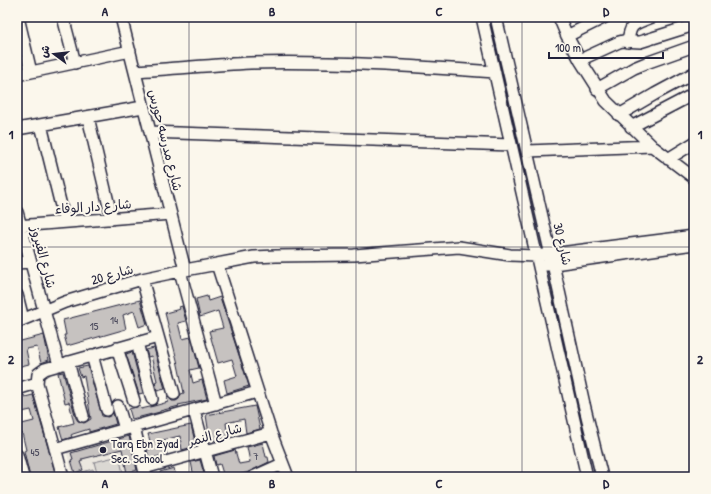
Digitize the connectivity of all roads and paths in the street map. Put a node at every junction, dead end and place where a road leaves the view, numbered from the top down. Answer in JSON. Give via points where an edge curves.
{"nodes":[{"id":1,"x":18,"y":17,"type":"edge"},
{"id":2,"x":63,"y":17,"type":"edge"},
{"id":3,"x":121,"y":17,"type":"edge"},
{"id":4,"x":482,"y":17,"type":"edge"},
{"id":5,"x":496,"y":17,"type":"edge"},
{"id":6,"x":559,"y":17,"type":"edge"},
{"id":7,"x":605,"y":17,"type":"edge"},
{"id":8,"x":652,"y":17,"type":"edge"},
{"id":9,"x":694,"y":25,"type":"edge"},
{"id":10,"x":567,"y":36,"type":"junction"},
{"id":11,"x":628,"y":42,"type":"junction"},
{"id":12,"x":694,"y":46,"type":"edge"},
{"id":13,"x":130,"y":51,"type":"junction"},
{"id":14,"x":580,"y":60,"type":"junction"},
{"id":15,"x":74,"y":63,"type":"junction"},
{"id":16,"x":135,"y":71,"type":"junction"},
{"id":17,"x":31,"y":72,"type":"junction"},
{"id":18,"x":495,"y":72,"type":"junction"},
{"id":19,"x":694,"y":73,"type":"edge"},
{"id":20,"x":17,"y":75,"type":"edge"},
{"id":21,"x":597,"y":89,"type":"junction"},
{"id":22,"x":694,"y":95,"type":"edge"},
{"id":23,"x":143,"y":107,"type":"junction"},
{"id":24,"x":619,"y":115,"type":"junction"},
{"id":25,"x":88,"y":117,"type":"junction"},
{"id":26,"x":41,"y":125,"type":"junction"},
{"id":27,"x":631,"y":127,"type":"junction"},
{"id":28,"x":17,"y":129,"type":"edge"},
{"id":29,"x":150,"y":132,"type":"junction"},
{"id":30,"x":694,"y":143,"type":"edge"},
{"id":31,"x":511,"y":145,"type":"junction"},
{"id":32,"x":652,"y":146,"type":"junction"},
{"id":33,"x":528,"y":150,"type":"junction"},
{"id":34,"x":668,"y":159,"type":"junction"},
{"id":35,"x":694,"y":178,"type":"edge"},
{"id":36,"x":534,"y":179,"type":"junction"},
{"id":37,"x":520,"y":182,"type":"junction"},
{"id":38,"x":17,"y":212,"type":"edge"},
{"id":39,"x":170,"y":214,"type":"junction"},
{"id":40,"x":112,"y":219,"type":"junction"},
{"id":41,"x":65,"y":222,"type":"junction"},
{"id":42,"x":19,"y":225,"type":"edge"},
{"id":43,"x":694,"y":236,"type":"edge"},
{"id":44,"x":694,"y":244,"type":"edge"},
{"id":45,"x":552,"y":259,"type":"junction"},
{"id":46,"x":537,"y":261,"type":"junction"},
{"id":47,"x":30,"y":262,"type":"junction"},
{"id":48,"x":17,"y":264,"type":"edge"},
{"id":49,"x":217,"y":264,"type":"junction"},
{"id":50,"x":182,"y":270,"type":"junction"},
{"id":51,"x":142,"y":280,"type":"junction"},
{"id":52,"x":17,"y":296,"type":"edge"},
{"id":53,"x":44,"y":310,"type":"junction"},
{"id":54,"x":20,"y":321,"type":"edge"},
{"id":55,"x":158,"y":337,"type":"junction"},
{"id":56,"x":137,"y":343,"type":"junction"},
{"id":57,"x":117,"y":348,"type":"junction"},
{"id":58,"x":92,"y":356,"type":"junction"},
{"id":59,"x":63,"y":363,"type":"junction"},
{"id":60,"x":36,"y":383,"type":"junction"},
{"id":61,"x":17,"y":389,"type":"edge"},
{"id":62,"x":257,"y":392,"type":"junction"},
{"id":63,"x":174,"y":394,"type":"dead end"},
{"id":64,"x":152,"y":399,"type":"dead end"},
{"id":65,"x":134,"y":401,"type":"dead end"},
{"id":66,"x":216,"y":404,"type":"junction"},
{"id":67,"x":118,"y":406,"type":"dead end"},
{"id":68,"x":106,"y":410,"type":"dead end"},
{"id":69,"x":194,"y":410,"type":"junction"},
{"id":70,"x":83,"y":416,"type":"dead end"},
{"id":71,"x":130,"y":428,"type":"junction"},
{"id":72,"x":271,"y":433,"type":"junction"},
{"id":73,"x":55,"y":449,"type":"junction"},
{"id":74,"x":205,"y":451,"type":"junction"},
{"id":75,"x":17,"y":455,"type":"edge"},
{"id":76,"x":282,"y":464,"type":"junction"},
{"id":77,"x":146,"y":475,"type":"edge"},
{"id":78,"x":23,"y":477,"type":"edge"},
{"id":79,"x":63,"y":477,"type":"edge"},
{"id":80,"x":212,"y":477,"type":"edge"},
{"id":81,"x":253,"y":477,"type":"edge"},
{"id":82,"x":288,"y":477,"type":"edge"},
{"id":83,"x":587,"y":477,"type":"edge"},
{"id":84,"x":602,"y":477,"type":"edge"}],
"edges":[{"from":1,"to":17,"type":"street"},
{"from":2,"to":15,"type":"street"},
{"from":3,"to":13,"type":"street","name":"شارع مدرسه حورس"},
{"from":4,"to":18,"type":"street"},
{"from":5,"to":33,"type":"street","name":"شارع 30"},
{"from":6,"to":10,"type":"street"},
{"from":7,"to":10,"type":"street"},
{"from":8,"to":11,"type":"street","via":[[632,26]]},
{"from":9,"to":11,"type":"street","via":[[640,42]]},
{"from":10,"to":14,"type":"street"},
{"from":11,"to":14,"type":"street","via":[[618,42]]},
{"from":12,"to":21,"type":"street","via":[[634,68]]},
{"from":13,"to":15,"type":"street"},
{"from":13,"to":16,"type":"street","name":"شارع مدرسه حورس"},
{"from":14,"to":21,"type":"street"},
{"from":15,"to":17,"type":"street"},
{"from":16,"to":18,"type":"street","via":[[249,63],[329,63]]},
{"from":16,"to":23,"type":"street","name":"شارع مدرسه حورس"},
{"from":17,"to":20,"type":"street"},
{"from":18,"to":31,"type":"street"},
{"from":19,"to":24,"type":"street"},
{"from":21,"to":24,"type":"street"},
{"from":22,"to":27,"type":"street"},
{"from":23,"to":25,"type":"street"},
{"from":23,"to":29,"type":"street","name":"شارع مدرسه حورس"},
{"from":24,"to":27,"type":"street"},
{"from":25,"to":26,"type":"street"},
{"from":25,"to":40,"type":"street"},
{"from":26,"to":28,"type":"street"},
{"from":26,"to":41,"type":"street"},
{"from":27,"to":32,"type":"street"},
{"from":29,"to":31,"type":"street"},
{"from":29,"to":39,"type":"street","name":"شارع مدرسه حورس"},
{"from":30,"to":34,"type":"street"},
{"from":31,"to":37,"type":"street"},
{"from":32,"to":33,"type":"street"},
{"from":32,"to":34,"type":"street"},
{"from":33,"to":36,"type":"street","name":"شارع 30"},
{"from":34,"to":35,"type":"street"},
{"from":36,"to":37,"type":"street"},
{"from":36,"to":45,"type":"street","name":"شارع 30"},
{"from":37,"to":46,"type":"street"},
{"from":38,"to":42,"type":"street","name":"شارع الفيروز"},
{"from":39,"to":40,"type":"street","name":"شارع دار الوفاء"},
{"from":39,"to":50,"type":"street","name":"شارع مدرسه حورس"},
{"from":40,"to":41,"type":"street","name":"شارع دار الوفاء"},
{"from":41,"to":42,"type":"street","name":"شارع دار الوفاء"},
{"from":42,"to":47,"type":"street","name":"شارع الفيروز"},
{"from":43,"to":45,"type":"street"},
{"from":44,"to":45,"type":"street"},
{"from":45,"to":46,"type":"street","name":"شارع 20"},
{"from":45,"to":84,"type":"street","name":"شارع 30"},
{"from":46,"to":49,"type":"street","name":"شارع 20","via":[[459,247],[354,255],[254,257]]},
{"from":46,"to":83,"type":"street"},
{"from":47,"to":48,"type":"street"},
{"from":47,"to":53,"type":"street","name":"شارع الفيروز"},
{"from":49,"to":50,"type":"street","name":"شارع 20"},
{"from":49,"to":62,"type":"street"},
{"from":50,"to":51,"type":"street","name":"شارع 20"},
{"from":50,"to":66,"type":"street","name":"شارع مدرسه حورس"},
{"from":51,"to":53,"type":"street","name":"شارع 20","via":[[86,295]]},
{"from":51,"to":55,"type":"street"},
{"from":52,"to":54,"type":"street"},
{"from":53,"to":54,"type":"street","name":"شارع 20"},
{"from":53,"to":59,"type":"street","name":"شارع الفيروز"},
{"from":55,"to":56,"type":"street"},
{"from":55,"to":63,"type":"street"},
{"from":56,"to":57,"type":"street"},
{"from":56,"to":64,"type":"street"},
{"from":57,"to":58,"type":"street"},
{"from":57,"to":65,"type":"street"},
{"from":58,"to":59,"type":"street"},
{"from":58,"to":68,"type":"street"},
{"from":59,"to":60,"type":"street","via":[[41,371]]},
{"from":59,"to":70,"type":"street","name":"شارع الفيروز"},
{"from":60,"to":61,"type":"street"},
{"from":60,"to":73,"type":"street"},
{"from":62,"to":66,"type":"street"},
{"from":62,"to":72,"type":"street"},
{"from":66,"to":69,"type":"street"},
{"from":67,"to":71,"type":"street"},
{"from":69,"to":71,"type":"street"},
{"from":69,"to":74,"type":"street"},
{"from":71,"to":73,"type":"street"},
{"from":71,"to":77,"type":"street"},
{"from":72,"to":74,"type":"street","name":"شارع النمر"},
{"from":72,"to":76,"type":"street"},
{"from":73,"to":79,"type":"street"},
{"from":74,"to":77,"type":"street","name":"شارع النمر"},
{"from":74,"to":80,"type":"street"},
{"from":75,"to":78,"type":"street"},
{"from":76,"to":81,"type":"street"},
{"from":76,"to":82,"type":"street"}]}
